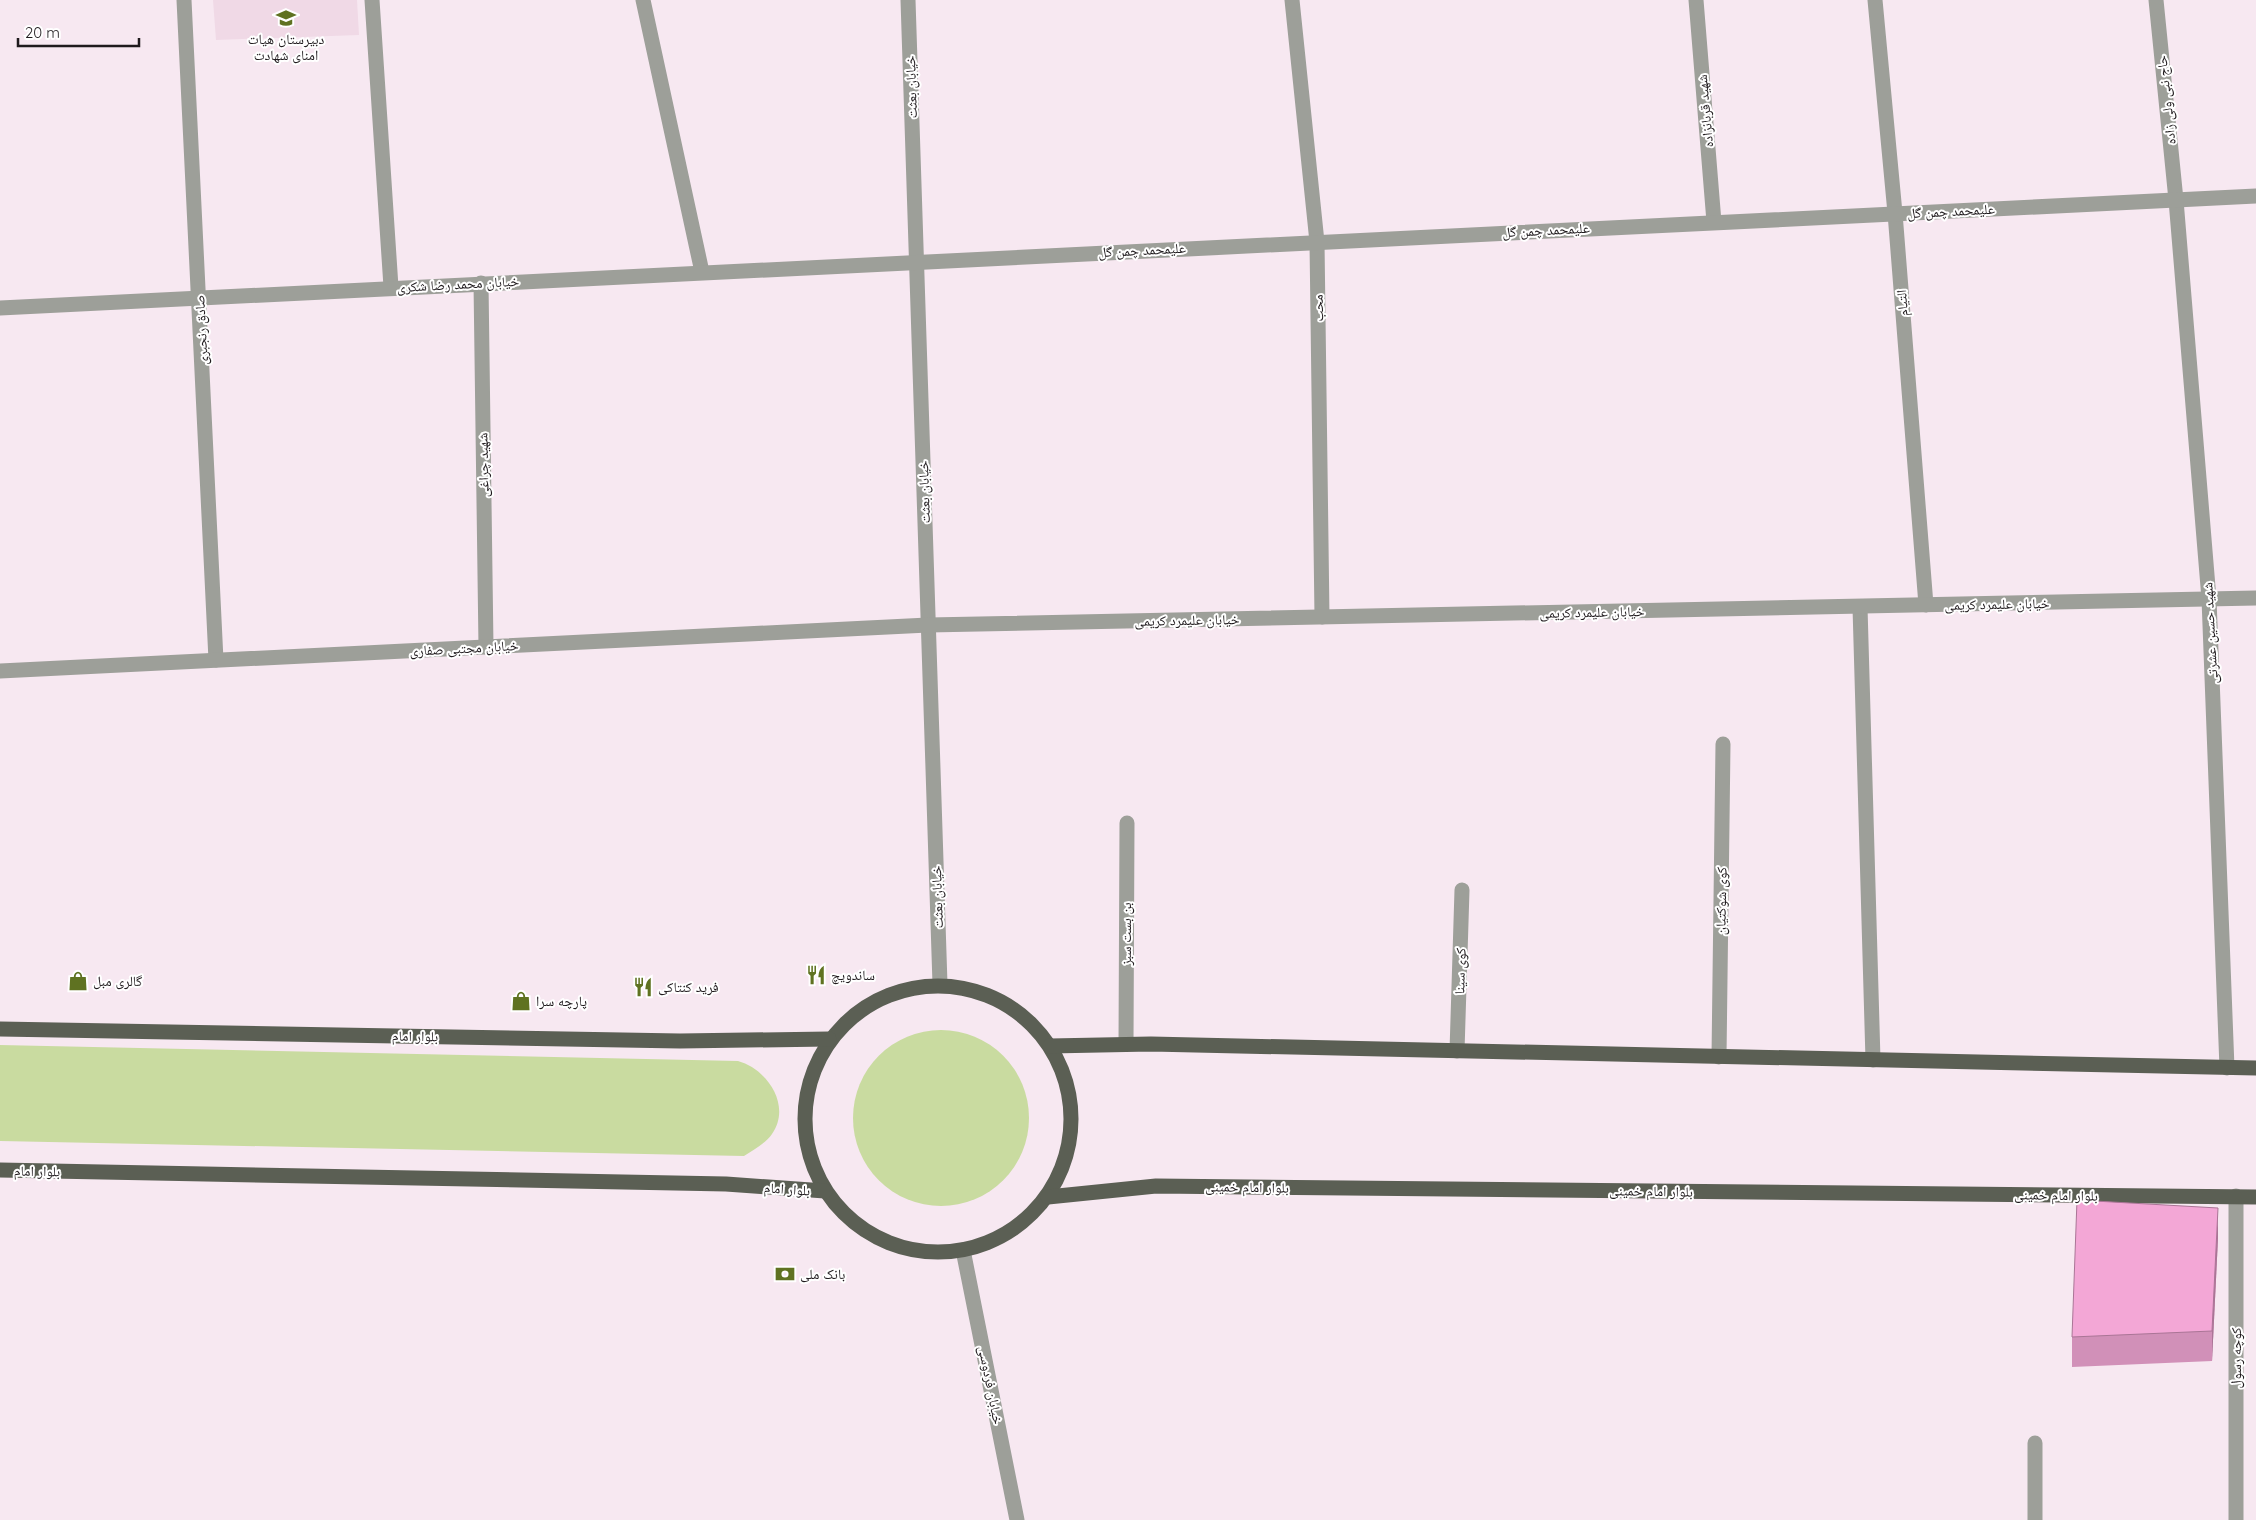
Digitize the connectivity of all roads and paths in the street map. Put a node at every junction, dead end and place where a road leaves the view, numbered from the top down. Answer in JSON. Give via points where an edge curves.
{"nodes":[{"id":1,"x":184,"y":0,"type":"edge"},
{"id":2,"x":372,"y":0,"type":"edge"},
{"id":3,"x":643,"y":0,"type":"edge"},
{"id":4,"x":908,"y":0,"type":"edge"},
{"id":5,"x":1292,"y":0,"type":"edge"},
{"id":6,"x":1696,"y":0,"type":"edge"},
{"id":7,"x":1875,"y":0,"type":"edge"},
{"id":8,"x":2156,"y":0,"type":"edge"},
{"id":9,"x":2256,"y":196,"type":"edge"},
{"id":10,"x":2176,"y":200,"type":"junction"},
{"id":11,"x":1895,"y":213,"type":"junction"},
{"id":12,"x":1714,"y":222,"type":"junction"},
{"id":13,"x":1317,"y":242,"type":"junction"},
{"id":14,"x":916,"y":261,"type":"junction"},
{"id":15,"x":702,"y":272,"type":"junction"},
{"id":16,"x":481,"y":283,"type":"junction"},
{"id":17,"x":391,"y":288,"type":"junction"},
{"id":18,"x":200,"y":297,"type":"junction"},
{"id":19,"x":0,"y":308,"type":"edge"},
{"id":20,"x":2256,"y":598,"type":"edge"},
{"id":21,"x":2209,"y":599,"type":"junction"},
{"id":22,"x":1926,"y":606,"type":"junction"},
{"id":23,"x":1860,"y":607,"type":"junction"},
{"id":24,"x":1322,"y":617,"type":"junction"},
{"id":25,"x":928,"y":625,"type":"junction"},
{"id":26,"x":486,"y":647,"type":"junction"},
{"id":27,"x":216,"y":660,"type":"junction"},
{"id":28,"x":0,"y":671,"type":"edge"},
{"id":29,"x":1723,"y":744,"type":"dead end"},
{"id":30,"x":1127,"y":823,"type":"dead end"},
{"id":31,"x":1462,"y":890,"type":"dead end"},
{"id":32,"x":940,"y":984,"type":"junction"},
{"id":33,"x":0,"y":1029,"type":"edge"},
{"id":34,"x":829,"y":1039,"type":"junction"},
{"id":35,"x":1126,"y":1044,"type":"junction"},
{"id":36,"x":1050,"y":1046,"type":"junction"},
{"id":37,"x":1458,"y":1051,"type":"junction"},
{"id":38,"x":1719,"y":1057,"type":"junction"},
{"id":39,"x":1872,"y":1060,"type":"junction"},
{"id":40,"x":2228,"y":1068,"type":"junction"},
{"id":41,"x":2256,"y":1068,"type":"edge"},
{"id":42,"x":0,"y":1170,"type":"edge"},
{"id":43,"x":825,"y":1191,"type":"junction"},
{"id":44,"x":2236,"y":1196,"type":"junction"},
{"id":45,"x":2256,"y":1196,"type":"edge"},
{"id":46,"x":1048,"y":1197,"type":"junction"},
{"id":47,"x":963,"y":1250,"type":"junction"},
{"id":48,"x":2034,"y":1443,"type":"dead end"},
{"id":49,"x":1017,"y":1520,"type":"edge"},
{"id":50,"x":2035,"y":1520,"type":"edge"},
{"id":51,"x":2236,"y":1520,"type":"edge"}],
"edges":[{"from":1,"to":18,"type":"street","name":"صادق رنجبری"},
{"from":2,"to":17,"type":"street"},
{"from":3,"to":15,"type":"street"},
{"from":4,"to":14,"type":"street","name":"خیابان بعثت"},
{"from":5,"to":13,"type":"street","name":"محب"},
{"from":6,"to":12,"type":"street","name":"شهید قربانزاده"},
{"from":7,"to":11,"type":"street","name":"التیام"},
{"from":8,"to":10,"type":"street","name":"حاج نبی ولی زاده"},
{"from":9,"to":10,"type":"street","name":"علیمحمد چمن گل"},
{"from":10,"to":11,"type":"street","name":"علیمحمد چمن گل"},
{"from":10,"to":21,"type":"street","name":"شهید حسین عشرتی"},
{"from":11,"to":12,"type":"street","name":"علیمحمد چمن گل"},
{"from":11,"to":22,"type":"street","name":"التیام"},
{"from":12,"to":13,"type":"street","name":"علیمحمد چمن گل"},
{"from":13,"to":14,"type":"street","name":"علیمحمد چمن گل"},
{"from":13,"to":24,"type":"street","name":"محب"},
{"from":14,"to":15,"type":"street","name":"خیابان محمد رضا شکری"},
{"from":14,"to":25,"type":"street","name":"خیابان بعثت"},
{"from":15,"to":16,"type":"street","name":"خیابان محمد رضا شکری"},
{"from":16,"to":17,"type":"street","name":"خیابان محمد رضا شکری"},
{"from":16,"to":26,"type":"street","name":"شهید چراغی"},
{"from":17,"to":18,"type":"street","name":"خیابان محمد رضا شکری"},
{"from":18,"to":19,"type":"street","name":"خیابان محمد رضا شکری"},
{"from":18,"to":27,"type":"street","name":"صادق رنجبری"},
{"from":20,"to":21,"type":"street","name":"خیابان علیمرد کریمی"},
{"from":21,"to":22,"type":"street","name":"خیابان علیمرد کریمی"},
{"from":21,"to":40,"type":"street","name":"شهید حسین عشرتی"},
{"from":22,"to":23,"type":"street","name":"خیابان علیمرد کریمی"},
{"from":23,"to":24,"type":"street","name":"خیابان علیمرد کریمی"},
{"from":23,"to":39,"type":"street"},
{"from":24,"to":25,"type":"street","name":"خیابان علیمرد کریمی"},
{"from":25,"to":26,"type":"street","name":"خیابان مجتبی صفاری"},
{"from":25,"to":32,"type":"street","name":"خیابان بعثت"},
{"from":26,"to":27,"type":"street","name":"خیابان مجتبی صفاری"},
{"from":27,"to":28,"type":"street","name":"خیابان مجتبی صفاری"},
{"from":29,"to":38,"type":"street","name":"کوی شوکتیان"},
{"from":30,"to":35,"type":"street","name":"بن بست سبز"},
{"from":31,"to":37,"type":"street","name":"کوی سینا"},
{"from":32,"to":34,"type":"main road","via":[[898,990],[859,1009]]},
{"from":32,"to":36,"type":"main road","via":[[983,992],[1021,1014]]},
{"from":33,"to":34,"type":"main road","name":"بلوار امام","via":[[680,1041]]},
{"from":34,"to":43,"type":"main road","via":[[811,1075],[804,1114],[808,1154]]},
{"from":35,"to":36,"type":"main road"},
{"from":35,"to":37,"type":"main road"},
{"from":36,"to":46,"type":"main road","via":[[1067,1082],[1072,1122],[1065,1161]]},
{"from":37,"to":38,"type":"main road"},
{"from":38,"to":39,"type":"main road"},
{"from":39,"to":40,"type":"main road"},
{"from":40,"to":41,"type":"main road"},
{"from":42,"to":43,"type":"main road","name":"بلوار امام","via":[[726,1184]]},
{"from":43,"to":47,"type":"main road","via":[[848,1219],[878,1239],[912,1251]]},
{"from":44,"to":45,"type":"main road","name":"بلوار امام خمینی"},
{"from":44,"to":46,"type":"main road","name":"بلوار امام خمینی","via":[[1156,1186]]},
{"from":44,"to":51,"type":"street","name":"کوچه رسول"},
{"from":46,"to":47,"type":"main road","via":[[1019,1226],[986,1244]]},
{"from":47,"to":49,"type":"street","name":"خیابان فردوسی"},
{"from":48,"to":50,"type":"street"}]}
